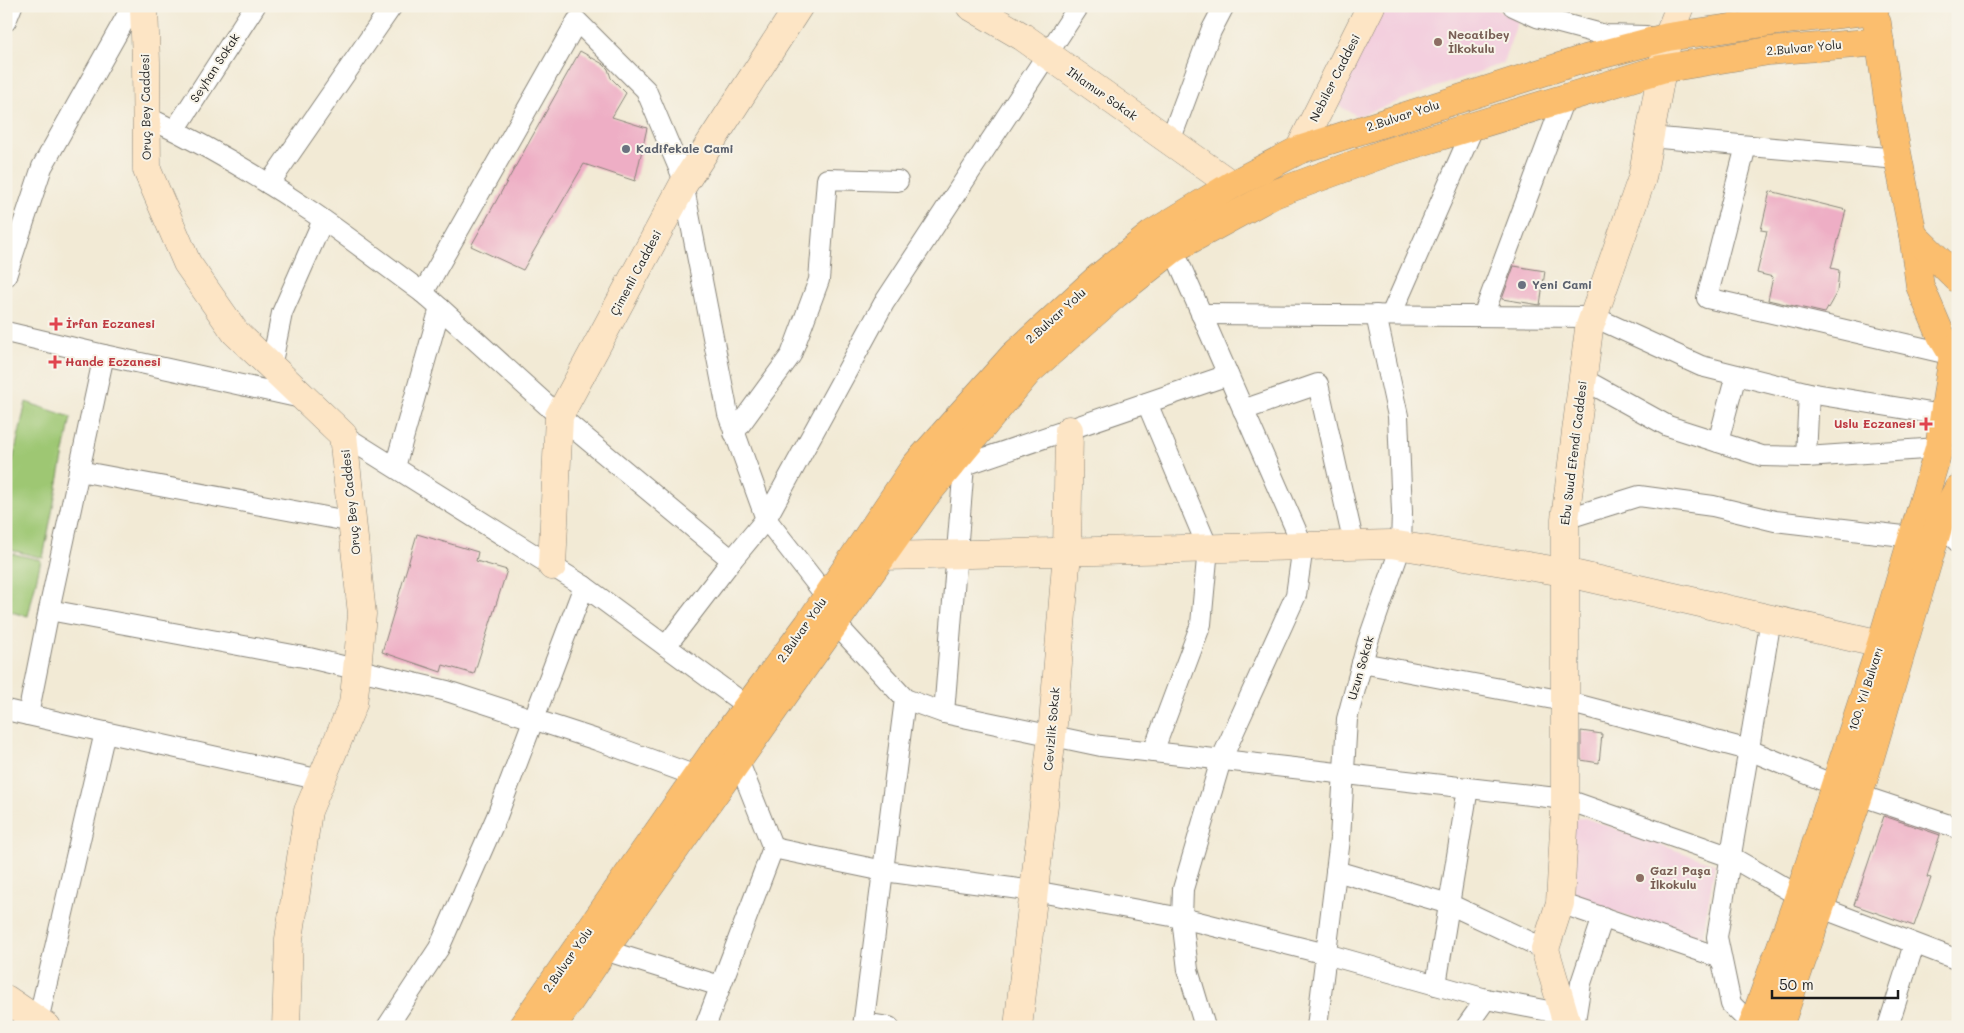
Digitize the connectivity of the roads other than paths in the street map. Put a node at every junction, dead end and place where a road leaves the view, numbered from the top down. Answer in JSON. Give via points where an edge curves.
{"nodes":[{"id":1,"x":12,"y":6,"type":"edge"},
{"id":2,"x":255,"y":6,"type":"edge"},
{"id":3,"x":392,"y":6,"type":"edge"},
{"id":4,"x":799,"y":6,"type":"edge"},
{"id":5,"x":970,"y":6,"type":"edge"},
{"id":6,"x":1079,"y":6,"type":"edge"},
{"id":7,"x":1224,"y":6,"type":"edge"},
{"id":8,"x":1371,"y":6,"type":"edge"},
{"id":9,"x":1513,"y":6,"type":"edge"},
{"id":10,"x":1680,"y":6,"type":"edge"},
{"id":11,"x":130,"y":8,"type":"edge"},
{"id":12,"x":1875,"y":8,"type":"edge"},
{"id":13,"x":1540,"y":12,"type":"edge"},
{"id":14,"x":582,"y":14,"type":"edge"},
{"id":15,"x":6,"y":21,"type":"edge"},
{"id":16,"x":1668,"y":37,"type":"junction"},
{"id":17,"x":1880,"y":42,"type":"junction"},
{"id":18,"x":1048,"y":55,"type":"junction"},
{"id":19,"x":1661,"y":69,"type":"junction"},
{"id":20,"x":1564,"y":99,"type":"junction"},
{"id":21,"x":147,"y":117,"type":"junction"},
{"id":22,"x":1474,"y":126,"type":"junction"},
{"id":23,"x":175,"y":130,"type":"junction"},
{"id":24,"x":1649,"y":137,"type":"junction"},
{"id":25,"x":1170,"y":141,"type":"junction"},
{"id":26,"x":1746,"y":146,"type":"junction"},
{"id":27,"x":1299,"y":150,"type":"junction"},
{"id":28,"x":1898,"y":159,"type":"junction"},
{"id":29,"x":898,"y":181,"type":"dead end"},
{"id":30,"x":269,"y":184,"type":"junction"},
{"id":31,"x":1232,"y":184,"type":"junction"},
{"id":32,"x":684,"y":185,"type":"junction"},
{"id":33,"x":323,"y":220,"type":"junction"},
{"id":34,"x":1913,"y":235,"type":"junction"},
{"id":35,"x":1173,"y":249,"type":"junction"},
{"id":36,"x":6,"y":276,"type":"edge"},
{"id":37,"x":1958,"y":279,"type":"edge"},
{"id":38,"x":423,"y":293,"type":"junction"},
{"id":39,"x":440,"y":308,"type":"junction"},
{"id":40,"x":1201,"y":314,"type":"junction"},
{"id":41,"x":1383,"y":315,"type":"junction"},
{"id":42,"x":1483,"y":316,"type":"junction"},
{"id":43,"x":1594,"y":317,"type":"junction"},
{"id":44,"x":6,"y":332,"type":"edge"},
{"id":45,"x":1956,"y":352,"type":"edge"},
{"id":46,"x":104,"y":355,"type":"junction"},
{"id":47,"x":271,"y":367,"type":"junction"},
{"id":48,"x":1228,"y":375,"type":"junction"},
{"id":49,"x":1736,"y":375,"type":"junction"},
{"id":50,"x":1583,"y":379,"type":"junction"},
{"id":51,"x":1809,"y":393,"type":"junction"},
{"id":52,"x":306,"y":399,"type":"junction"},
{"id":53,"x":1147,"y":403,"type":"junction"},
{"id":54,"x":1243,"y":410,"type":"junction"},
{"id":55,"x":1943,"y":415,"type":"junction"},
{"id":56,"x":559,"y":416,"type":"junction"},
{"id":57,"x":1069,"y":430,"type":"junction"},
{"id":58,"x":734,"y":433,"type":"junction"},
{"id":59,"x":343,"y":435,"type":"junction"},
{"id":60,"x":1718,"y":442,"type":"junction"},
{"id":61,"x":1939,"y":448,"type":"junction"},
{"id":62,"x":1806,"y":457,"type":"junction"},
{"id":63,"x":395,"y":467,"type":"junction"},
{"id":64,"x":955,"y":468,"type":"junction"},
{"id":65,"x":79,"y":471,"type":"junction"},
{"id":66,"x":1958,"y":489,"type":"edge"},
{"id":67,"x":766,"y":519,"type":"junction"},
{"id":68,"x":1565,"y":519,"type":"junction"},
{"id":69,"x":354,"y":522,"type":"junction"},
{"id":70,"x":1948,"y":533,"type":"edge"},
{"id":71,"x":1912,"y":537,"type":"junction"},
{"id":72,"x":1354,"y":545,"type":"junction"},
{"id":73,"x":1303,"y":546,"type":"junction"},
{"id":74,"x":1401,"y":546,"type":"junction"},
{"id":75,"x":1208,"y":548,"type":"junction"},
{"id":76,"x":1067,"y":552,"type":"junction"},
{"id":77,"x":956,"y":554,"type":"junction"},
{"id":78,"x":884,"y":556,"type":"junction"},
{"id":79,"x":732,"y":560,"type":"junction"},
{"id":80,"x":552,"y":566,"type":"junction"},
{"id":81,"x":1564,"y":572,"type":"junction"},
{"id":82,"x":584,"y":586,"type":"junction"},
{"id":83,"x":826,"y":596,"type":"junction"},
{"id":84,"x":49,"y":610,"type":"junction"},
{"id":85,"x":1772,"y":619,"type":"junction"},
{"id":86,"x":836,"y":624,"type":"junction"},
{"id":87,"x":1881,"y":644,"type":"junction"},
{"id":88,"x":666,"y":646,"type":"junction"},
{"id":89,"x":1362,"y":664,"type":"junction"},
{"id":90,"x":357,"y":670,"type":"junction"},
{"id":91,"x":905,"y":699,"type":"junction"},
{"id":92,"x":1564,"y":701,"type":"junction"},
{"id":93,"x":747,"y":706,"type":"junction"},
{"id":94,"x":6,"y":710,"type":"edge"},
{"id":95,"x":944,"y":713,"type":"junction"},
{"id":96,"x":28,"y":715,"type":"junction"},
{"id":97,"x":534,"y":719,"type":"junction"},
{"id":98,"x":106,"y":732,"type":"junction"},
{"id":99,"x":1052,"y":736,"type":"junction"},
{"id":100,"x":1749,"y":750,"type":"junction"},
{"id":101,"x":1153,"y":752,"type":"junction"},
{"id":102,"x":738,"y":760,"type":"junction"},
{"id":103,"x":1221,"y":760,"type":"junction"},
{"id":104,"x":1344,"y":774,"type":"junction"},
{"id":105,"x":696,"y":776,"type":"junction"},
{"id":106,"x":321,"y":780,"type":"junction"},
{"id":107,"x":1834,"y":784,"type":"junction"},
{"id":108,"x":1468,"y":788,"type":"junction"},
{"id":109,"x":1859,"y":795,"type":"junction"},
{"id":110,"x":1565,"y":799,"type":"junction"},
{"id":111,"x":1958,"y":828,"type":"edge"},
{"id":112,"x":773,"y":848,"type":"junction"},
{"id":113,"x":1731,"y":857,"type":"junction"},
{"id":114,"x":884,"y":871,"type":"junction"},
{"id":115,"x":1336,"y":871,"type":"junction"},
{"id":116,"x":1034,"y":891,"type":"junction"},
{"id":117,"x":1809,"y":901,"type":"junction"},
{"id":118,"x":1560,"y":903,"type":"junction"},
{"id":119,"x":1449,"y":904,"type":"junction"},
{"id":120,"x":1182,"y":918,"type":"junction"},
{"id":121,"x":1603,"y":918,"type":"junction"},
{"id":122,"x":1914,"y":944,"type":"junction"},
{"id":123,"x":1545,"y":949,"type":"junction"},
{"id":124,"x":604,"y":950,"type":"junction"},
{"id":125,"x":1326,"y":954,"type":"junction"},
{"id":126,"x":1722,"y":958,"type":"junction"},
{"id":127,"x":1958,"y":960,"type":"edge"},
{"id":128,"x":1436,"y":985,"type":"junction"},
{"id":129,"x":720,"y":986,"type":"junction"},
{"id":130,"x":6,"y":999,"type":"edge"},
{"id":131,"x":1486,"y":999,"type":"junction"},
{"id":132,"x":1568,"y":1023,"type":"edge"},
{"id":133,"x":43,"y":1024,"type":"edge"},
{"id":134,"x":864,"y":1025,"type":"edge"},
{"id":135,"x":1761,"y":1026,"type":"edge"},
{"id":136,"x":286,"y":1027,"type":"edge"},
{"id":137,"x":388,"y":1027,"type":"edge"},
{"id":138,"x":522,"y":1027,"type":"edge"},
{"id":139,"x":552,"y":1027,"type":"edge"},
{"id":140,"x":705,"y":1027,"type":"edge"},
{"id":141,"x":889,"y":1027,"type":"edge"},
{"id":142,"x":1018,"y":1027,"type":"edge"},
{"id":143,"x":1205,"y":1027,"type":"edge"},
{"id":144,"x":1317,"y":1027,"type":"edge"},
{"id":145,"x":1466,"y":1027,"type":"edge"},
{"id":146,"x":1888,"y":1027,"type":"edge"}],
"edges":[{"from":1,"to":15,"type":"street"},
{"from":2,"to":23,"type":"street","name":"Seyhan Sokak"},
{"from":3,"to":30,"type":"street"},
{"from":4,"to":32,"type":"street","name":"Çimenli Caddesi"},
{"from":5,"to":18,"type":"street","name":"Ihlamur Sokak"},
{"from":6,"to":18,"type":"street"},
{"from":7,"to":25,"type":"street","via":[[1211,30]]},
{"from":8,"to":27,"type":"street","name":"Nebiler Caddesi"},
{"from":9,"to":13,"type":"street"},
{"from":10,"to":16,"type":"street","name":"Ebu Suud Efendi Caddesi"},
{"from":11,"to":21,"type":"street","name":"Oruç Bey Caddesi"},
{"from":11,"to":36,"type":"street","via":[[42,167]]},
{"from":12,"to":16,"type":"main road","name":"2.Bulvar Yolu"},
{"from":12,"to":17,"type":"main road"},
{"from":13,"to":16,"type":"street","via":[[1605,35]]},
{"from":14,"to":32,"type":"street","via":[[646,90]]},
{"from":14,"to":38,"type":"street"},
{"from":16,"to":19,"type":"street","name":"Ebu Suud Efendi Caddesi"},
{"from":16,"to":27,"type":"main road","name":"2.Bulvar Yolu","via":[[1581,60]]},
{"from":17,"to":19,"type":"main road","name":"2.Bulvar Yolu","via":[[1769,50]]},
{"from":17,"to":28,"type":"main road"},
{"from":18,"to":25,"type":"street","name":"Ihlamur Sokak"},
{"from":18,"to":67,"type":"street","via":[[884,303]]},
{"from":19,"to":20,"type":"main road","name":"2.Bulvar Yolu"},
{"from":19,"to":24,"type":"street","name":"Ebu Suud Efendi Caddesi"},
{"from":20,"to":22,"type":"main road","name":"2.Bulvar Yolu"},
{"from":20,"to":42,"type":"street"},
{"from":21,"to":23,"type":"street"},
{"from":21,"to":47,"type":"street","name":"Oruç Bey Caddesi","via":[[147,170],[187,263],[234,332]]},
{"from":22,"to":35,"type":"main road","name":"2.Bulvar Yolu","via":[[1388,152],[1274,194]]},
{"from":22,"to":41,"type":"street"},
{"from":23,"to":30,"type":"street"},
{"from":24,"to":26,"type":"street"},
{"from":24,"to":43,"type":"street","name":"Ebu Suud Efendi Caddesi","via":[[1642,178]]},
{"from":25,"to":31,"type":"street","name":"Ihlamur Sokak"},
{"from":26,"to":28,"type":"street"},
{"from":26,"to":45,"type":"street","via":[[1707,298]]},
{"from":27,"to":31,"type":"main road","name":"2.Bulvar Yolu"},
{"from":28,"to":34,"type":"main road"},
{"from":29,"to":58,"type":"street","via":[[827,179],[819,280],[791,355]]},
{"from":30,"to":33,"type":"street"},
{"from":31,"to":83,"type":"main road","name":"2.Bulvar Yolu","via":[[1152,234],[1098,278],[1013,356],[915,466]]},
{"from":32,"to":56,"type":"street","name":"Çimenli Caddesi"},
{"from":32,"to":58,"type":"street"},
{"from":33,"to":38,"type":"street"},
{"from":33,"to":47,"type":"street","via":[[282,313]]},
{"from":34,"to":37,"type":"main road"},
{"from":34,"to":45,"type":"main road","via":[[1920,286],[1941,335]]},
{"from":35,"to":40,"type":"street"},
{"from":35,"to":64,"type":"main road","name":"2.Bulvar Yolu","via":[[1116,294],[1028,372]]},
{"from":38,"to":39,"type":"street"},
{"from":39,"to":56,"type":"street"},
{"from":39,"to":63,"type":"street"},
{"from":40,"to":41,"type":"street"},
{"from":40,"to":48,"type":"street"},
{"from":41,"to":42,"type":"street"},
{"from":41,"to":74,"type":"street","name":"Uzun Sokak","via":[[1398,416]]},
{"from":42,"to":43,"type":"street"},
{"from":43,"to":49,"type":"street","via":[[1701,366]]},
{"from":43,"to":50,"type":"street","name":"Ebu Suud Efendi Caddesi","via":[[1589,329]]},
{"from":44,"to":46,"type":"street"},
{"from":45,"to":55,"type":"main road","name":"100. Yıl Bulvarı"},
{"from":46,"to":52,"type":"street"},
{"from":46,"to":65,"type":"street"},
{"from":47,"to":52,"type":"street","name":"Oruç Bey Caddesi"},
{"from":48,"to":53,"type":"street"},
{"from":48,"to":54,"type":"street"},
{"from":49,"to":51,"type":"street"},
{"from":49,"to":60,"type":"street"},
{"from":50,"to":60,"type":"street","via":[[1668,426]]},
{"from":50,"to":68,"type":"street","name":"Ebu Suud Efendi Caddesi"},
{"from":51,"to":55,"type":"street"},
{"from":51,"to":62,"type":"street"},
{"from":52,"to":59,"type":"street","name":"Oruç Bey Caddesi"},
{"from":53,"to":57,"type":"street"},
{"from":53,"to":75,"type":"street"},
{"from":54,"to":72,"type":"street","via":[[1318,384]]},
{"from":54,"to":73,"type":"street"},
{"from":55,"to":61,"type":"main road","name":"100. Yıl Bulvarı"},
{"from":56,"to":79,"type":"street"},
{"from":56,"to":80,"type":"street","name":"Çimenli Caddesi"},
{"from":57,"to":64,"type":"street"},
{"from":57,"to":76,"type":"street","name":"Cevizlik Sokak"},
{"from":58,"to":67,"type":"street"},
{"from":59,"to":63,"type":"street"},
{"from":59,"to":69,"type":"street","name":"Oruç Bey Caddesi"},
{"from":60,"to":62,"type":"street","via":[[1762,456]]},
{"from":61,"to":62,"type":"street"},
{"from":61,"to":71,"type":"main road","name":"100. Yıl Bulvarı"},
{"from":63,"to":80,"type":"street"},
{"from":64,"to":77,"type":"street"},
{"from":64,"to":78,"type":"main road","name":"2.Bulvar Yolu","via":[[925,496]]},
{"from":65,"to":69,"type":"street"},
{"from":65,"to":84,"type":"street"},
{"from":66,"to":70,"type":"main road","name":"100. Yıl Bulvarı"},
{"from":67,"to":79,"type":"street"},
{"from":67,"to":83,"type":"street"},
{"from":68,"to":71,"type":"street","via":[[1639,496],[1713,506],[1776,521]]},
{"from":68,"to":81,"type":"street","name":"Ebu Suud Efendi Caddesi"},
{"from":69,"to":90,"type":"street","name":"Oruç Bey Caddesi","via":[[362,614]]},
{"from":70,"to":109,"type":"main road","name":"100. Yıl Bulvarı"},
{"from":71,"to":87,"type":"main road","name":"100. Yıl Bulvarı"},
{"from":72,"to":73,"type":"street"},
{"from":72,"to":74,"type":"street"},
{"from":73,"to":75,"type":"street"},
{"from":73,"to":103,"type":"street","via":[[1296,595]]},
{"from":74,"to":81,"type":"street"},
{"from":74,"to":89,"type":"street","name":"Uzun Sokak"},
{"from":75,"to":76,"type":"street"},
{"from":75,"to":101,"type":"street","via":[[1201,624]]},
{"from":76,"to":77,"type":"street"},
{"from":76,"to":99,"type":"street","name":"Cevizlik Sokak"},
{"from":77,"to":78,"type":"street"},
{"from":77,"to":95,"type":"street"},
{"from":78,"to":86,"type":"main road","name":"2.Bulvar Yolu"},
{"from":79,"to":88,"type":"street"},
{"from":80,"to":82,"type":"street"},
{"from":81,"to":85,"type":"street"},
{"from":81,"to":92,"type":"street","name":"Ebu Suud Efendi Caddesi"},
{"from":82,"to":88,"type":"street"},
{"from":82,"to":97,"type":"street"},
{"from":83,"to":86,"type":"street"},
{"from":83,"to":93,"type":"main road","name":"2.Bulvar Yolu"},
{"from":84,"to":90,"type":"street","via":[[309,658]]},
{"from":84,"to":96,"type":"street"},
{"from":85,"to":87,"type":"street"},
{"from":85,"to":100,"type":"street"},
{"from":86,"to":91,"type":"street"},
{"from":86,"to":102,"type":"main road","name":"2.Bulvar Yolu"},
{"from":87,"to":107,"type":"main road","name":"100. Yıl Bulvarı"},
{"from":88,"to":93,"type":"street"},
{"from":89,"to":92,"type":"street"},
{"from":89,"to":104,"type":"street","name":"Uzun Sokak","via":[[1347,719]]},
{"from":90,"to":97,"type":"street","via":[[447,691]]},
{"from":90,"to":106,"type":"street","name":"Oruç Bey Caddesi","via":[[352,704]]},
{"from":91,"to":95,"type":"street"},
{"from":91,"to":114,"type":"street"},
{"from":92,"to":100,"type":"street"},
{"from":92,"to":110,"type":"street","name":"Ebu Suud Efendi Caddesi"},
{"from":93,"to":105,"type":"main road","name":"2.Bulvar Yolu"},
{"from":94,"to":96,"type":"street"},
{"from":95,"to":99,"type":"street"},
{"from":96,"to":98,"type":"street"},
{"from":97,"to":105,"type":"street"},
{"from":97,"to":137,"type":"street","via":[[497,816],[439,948]]},
{"from":98,"to":106,"type":"street"},
{"from":98,"to":133,"type":"street"},
{"from":99,"to":101,"type":"street"},
{"from":99,"to":116,"type":"street","name":"Cevizlik Sokak"},
{"from":100,"to":107,"type":"street"},
{"from":100,"to":113,"type":"street"},
{"from":101,"to":103,"type":"street"},
{"from":102,"to":112,"type":"street"},
{"from":102,"to":124,"type":"main road","name":"2.Bulvar Yolu"},
{"from":103,"to":104,"type":"street"},
{"from":103,"to":120,"type":"street","via":[[1182,889]]},
{"from":104,"to":108,"type":"street"},
{"from":104,"to":115,"type":"street","name":"Uzun Sokak"},
{"from":105,"to":138,"type":"main road","name":"2.Bulvar Yolu"},
{"from":106,"to":136,"type":"street","name":"Oruç Bey Caddesi","via":[[308,811],[289,939]]},
{"from":107,"to":117,"type":"main road","name":"100. Yıl Bulvarı"},
{"from":108,"to":110,"type":"street"},
{"from":108,"to":119,"type":"street"},
{"from":109,"to":111,"type":"street"},
{"from":109,"to":117,"type":"main road","name":"100. Yıl Bulvarı"},
{"from":110,"to":113,"type":"street"},
{"from":110,"to":118,"type":"street","name":"Ebu Suud Efendi Caddesi"},
{"from":112,"to":114,"type":"street"},
{"from":112,"to":129,"type":"street"},
{"from":113,"to":117,"type":"street"},
{"from":113,"to":126,"type":"street","via":[[1717,936]]},
{"from":114,"to":116,"type":"street"},
{"from":114,"to":134,"type":"street"},
{"from":115,"to":119,"type":"street"},
{"from":115,"to":125,"type":"street","name":"Uzun Sokak"},
{"from":116,"to":120,"type":"street"},
{"from":116,"to":142,"type":"street","name":"Cevizlik Sokak"},
{"from":117,"to":122,"type":"street"},
{"from":117,"to":135,"type":"main road","name":"100. Yıl Bulvarı"},
{"from":118,"to":121,"type":"street"},
{"from":118,"to":123,"type":"street","name":"Ebu Suud Efendi Caddesi"},
{"from":119,"to":123,"type":"street"},
{"from":119,"to":128,"type":"street"},
{"from":120,"to":125,"type":"street"},
{"from":120,"to":143,"type":"street","via":[[1188,970]]},
{"from":121,"to":126,"type":"street"},
{"from":121,"to":132,"type":"street"},
{"from":122,"to":127,"type":"street"},
{"from":122,"to":146,"type":"street"},
{"from":123,"to":132,"type":"street"},
{"from":124,"to":129,"type":"street"},
{"from":124,"to":139,"type":"main road","name":"2.Bulvar Yolu"},
{"from":125,"to":128,"type":"street"},
{"from":125,"to":144,"type":"street","name":"Uzun Sokak"},
{"from":126,"to":135,"type":"street","via":[[1731,1004]]},
{"from":128,"to":131,"type":"street"},
{"from":129,"to":140,"type":"street"},
{"from":130,"to":133,"type":"street"},
{"from":131,"to":132,"type":"street"},
{"from":131,"to":145,"type":"street"},
{"from":134,"to":141,"type":"street"}]}
